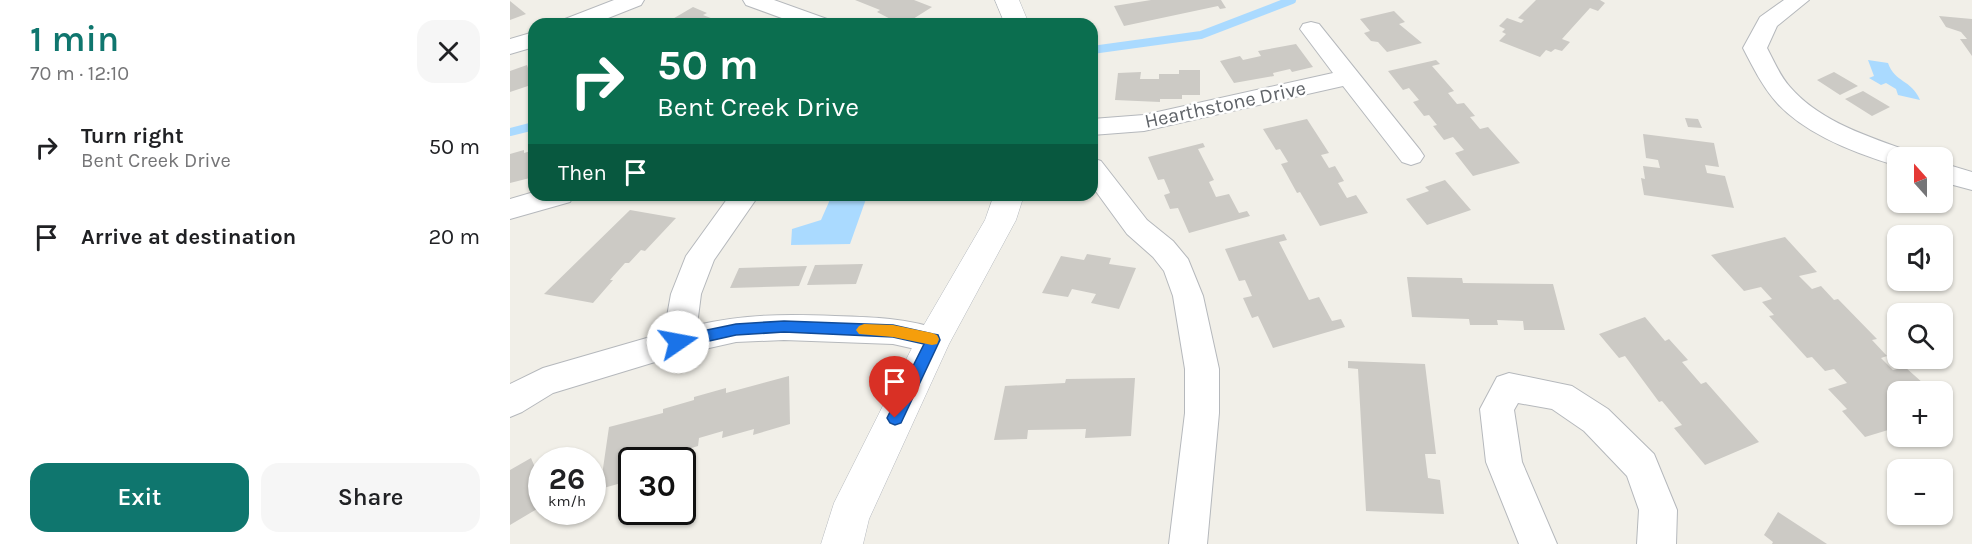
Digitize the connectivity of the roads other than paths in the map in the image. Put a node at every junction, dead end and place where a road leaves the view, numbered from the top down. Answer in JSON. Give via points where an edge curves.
{"nodes":[{"id":1,"x":633,"y":0,"type":"edge"},
{"id":2,"x":754,"y":0,"type":"edge"},
{"id":3,"x":1798,"y":0,"type":"edge"},
{"id":4,"x":588,"y":18,"type":"edge"},
{"id":5,"x":803,"y":18,"type":"edge"},
{"id":6,"x":1311,"y":29,"type":"dead end"},
{"id":7,"x":528,"y":41,"type":"edge"},
{"id":8,"x":510,"y":47,"type":"edge"},
{"id":9,"x":1349,"y":77,"type":"junction"},
{"id":10,"x":1098,"y":131,"type":"edge"},
{"id":11,"x":1887,"y":153,"type":"edge"},
{"id":12,"x":1411,"y":156,"type":"dead end"},
{"id":13,"x":1098,"y":175,"type":"edge"},
{"id":14,"x":1953,"y":175,"type":"edge"},
{"id":15,"x":1972,"y":181,"type":"edge"},
{"id":16,"x":539,"y":201,"type":"edge"},
{"id":17,"x":741,"y":201,"type":"edge"},
{"id":18,"x":1007,"y":201,"type":"edge"},
{"id":19,"x":510,"y":209,"type":"edge"},
{"id":20,"x":933,"y":340,"type":"junction"},
{"id":21,"x":678,"y":342,"type":"junction"},
{"id":22,"x":510,"y":402,"type":"edge"},
{"id":23,"x":842,"y":544,"type":"edge"},
{"id":24,"x":1188,"y":544,"type":"edge"},
{"id":25,"x":1538,"y":544,"type":"edge"},
{"id":26,"x":1656,"y":544,"type":"edge"}],
"edges":[{"from":1,"to":4,"type":"street"},
{"from":2,"to":5,"type":"street"},
{"from":3,"to":11,"type":"street","via":[[1768,22],[1755,48],[1770,77],[1793,104],[1839,135]]},
{"from":6,"to":9,"type":"street"},
{"from":7,"to":8,"type":"street"},
{"from":9,"to":10,"type":"street","name":"Hearthstone Drive"},
{"from":9,"to":12,"type":"street"},
{"from":13,"to":24,"type":"street","via":[[1137,227],[1170,258],[1188,296],[1202,369],[1202,413]]},
{"from":14,"to":15,"type":"street"},
{"from":16,"to":19,"type":"street"},
{"from":17,"to":21,"type":"street","via":[[701,256],[686,294]]},
{"from":18,"to":20,"type":"street"},
{"from":20,"to":21,"type":"street","via":[[893,331],[784,327],[736,329]]},
{"from":20,"to":23,"type":"street","via":[[849,517]]},
{"from":21,"to":22,"type":"street","via":[[543,382]]},
{"from":25,"to":26,"type":"street","via":[[1504,462],[1497,409],[1509,387],[1560,396],[1596,420],[1641,466],[1658,510]]}]}
